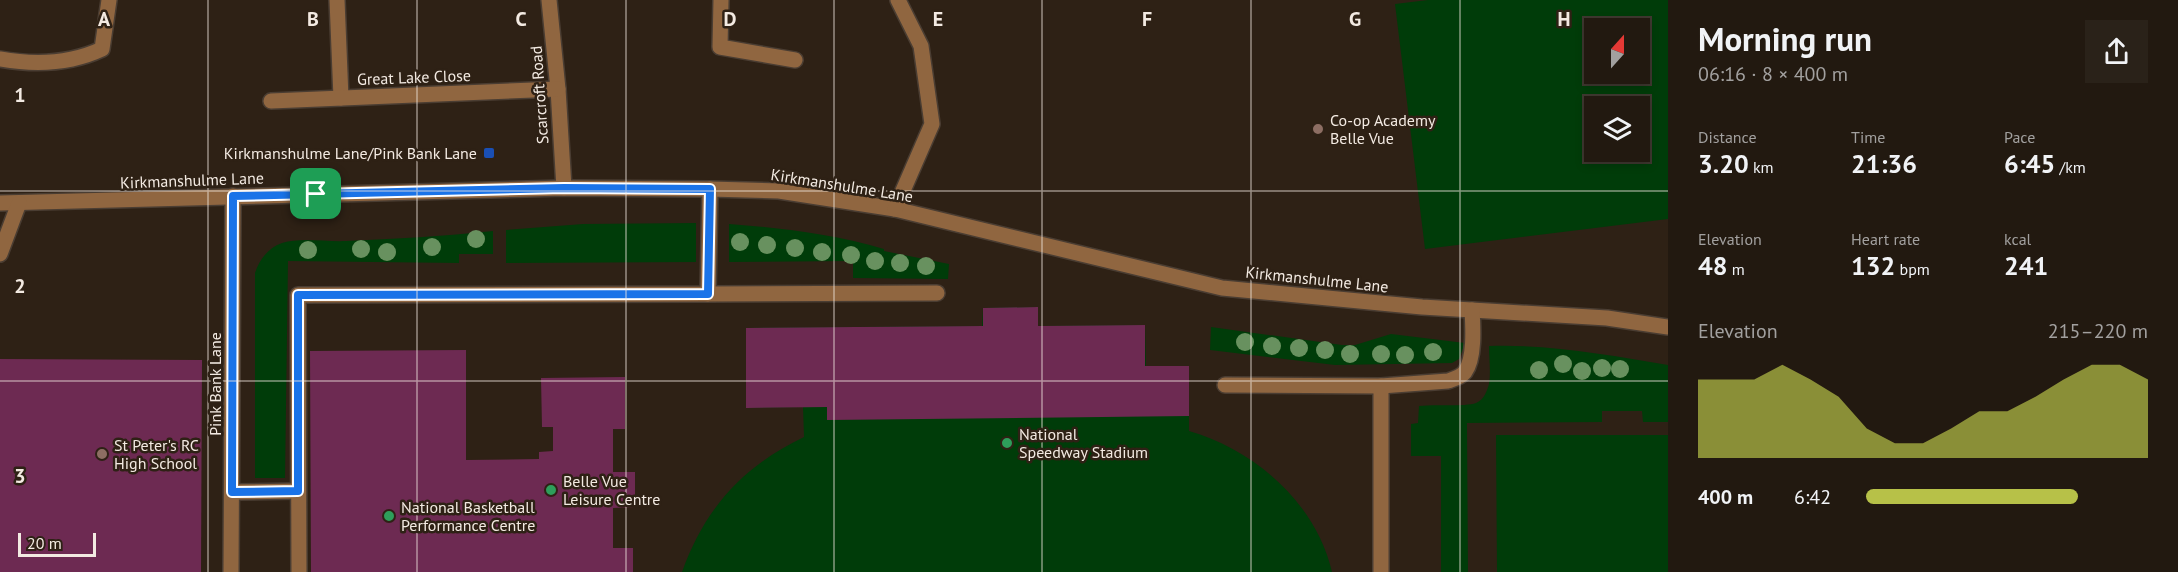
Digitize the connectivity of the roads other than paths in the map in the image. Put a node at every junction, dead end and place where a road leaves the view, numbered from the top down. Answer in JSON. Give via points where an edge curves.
{"nodes":[{"id":1,"x":109,"y":0,"type":"edge"},
{"id":2,"x":337,"y":0,"type":"edge"},
{"id":3,"x":549,"y":0,"type":"edge"},
{"id":4,"x":721,"y":0,"type":"edge"},
{"id":5,"x":898,"y":0,"type":"edge"},
{"id":6,"x":0,"y":59,"type":"edge"},
{"id":7,"x":795,"y":60,"type":"dead end"},
{"id":8,"x":558,"y":89,"type":"junction"},
{"id":9,"x":341,"y":98,"type":"junction"},
{"id":10,"x":271,"y":101,"type":"dead end"},
{"id":11,"x":564,"y":188,"type":"junction"},
{"id":12,"x":710,"y":189,"type":"junction"},
{"id":13,"x":233,"y":196,"type":"junction"},
{"id":14,"x":0,"y":203,"type":"edge"},
{"id":15,"x":19,"y":203,"type":"junction"},
{"id":16,"x":896,"y":209,"type":"junction"},
{"id":17,"x":0,"y":254,"type":"edge"},
{"id":18,"x":937,"y":293,"type":"dead end"},
{"id":19,"x":708,"y":294,"type":"junction"},
{"id":20,"x":1472,"y":310,"type":"junction"},
{"id":21,"x":1668,"y":327,"type":"edge"},
{"id":22,"x":1225,"y":385,"type":"dead end"},
{"id":23,"x":1381,"y":386,"type":"junction"},
{"id":24,"x":298,"y":491,"type":"junction"},
{"id":25,"x":232,"y":492,"type":"junction"},
{"id":26,"x":231,"y":572,"type":"edge"},
{"id":27,"x":299,"y":572,"type":"edge"},
{"id":28,"x":1381,"y":572,"type":"edge"}],
"edges":[{"from":1,"to":6,"type":"street","via":[[102,50],[81,58],[26,63]]},
{"from":2,"to":9,"type":"street"},
{"from":3,"to":8,"type":"street","name":"Scarcroft Road"},
{"from":4,"to":7,"type":"street","via":[[720,47]]},
{"from":5,"to":16,"type":"street","via":[[921,46],[932,124]]},
{"from":8,"to":9,"type":"street","name":"Great Lake Close"},
{"from":8,"to":11,"type":"street","name":"Scarcroft Road"},
{"from":9,"to":10,"type":"street","name":"Great Lake Close"},
{"from":11,"to":12,"type":"street","name":"Kirkmanshulme Lane"},
{"from":11,"to":13,"type":"street","name":"Kirkmanshulme Lane"},
{"from":12,"to":16,"type":"street","name":"Kirkmanshulme Lane","via":[[779,191]]},
{"from":12,"to":19,"type":"street"},
{"from":13,"to":15,"type":"street","name":"Kirkmanshulme Lane"},
{"from":13,"to":25,"type":"street","name":"Pink Bank Lane"},
{"from":14,"to":15,"type":"street","name":"Kirkmanshulme Lane"},
{"from":15,"to":17,"type":"street"},
{"from":16,"to":20,"type":"street","name":"Kirkmanshulme Lane","via":[[1222,288]]},
{"from":18,"to":19,"type":"street"},
{"from":19,"to":24,"type":"street","via":[[298,295]]},
{"from":20,"to":21,"type":"street","name":"Kirkmanshulme Lane","via":[[1607,318]]},
{"from":20,"to":23,"type":"street","via":[[1472,344],[1465,371],[1458,377]]},
{"from":22,"to":23,"type":"street"},
{"from":23,"to":28,"type":"street"},
{"from":24,"to":25,"type":"street"},
{"from":24,"to":27,"type":"street"},
{"from":25,"to":26,"type":"street","name":"Pink Bank Lane"}]}
